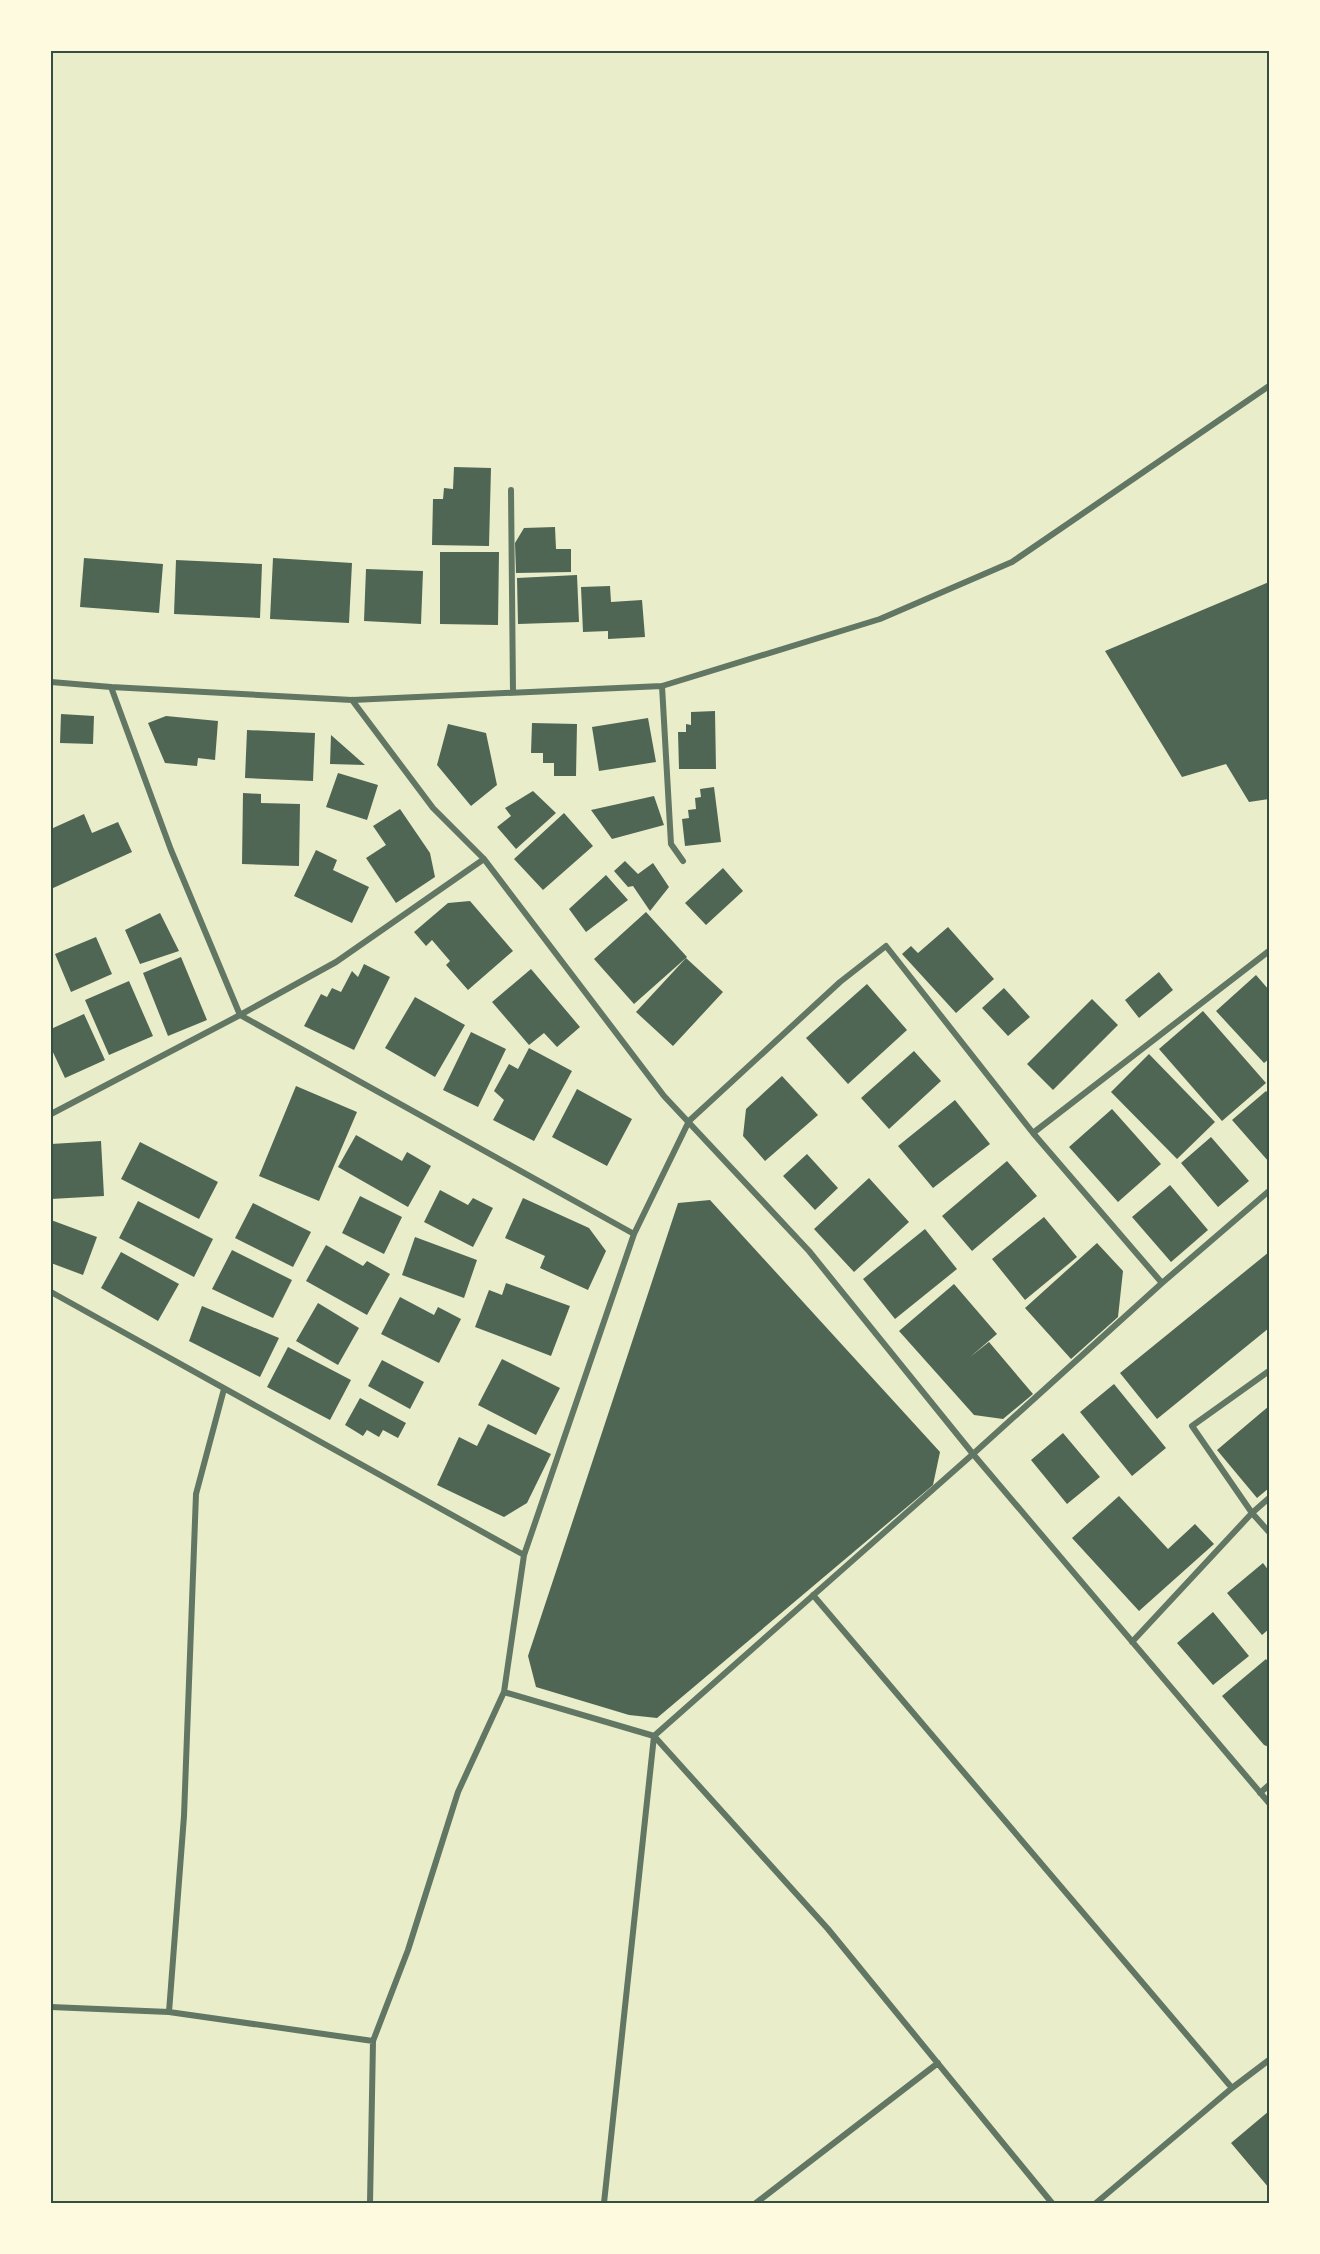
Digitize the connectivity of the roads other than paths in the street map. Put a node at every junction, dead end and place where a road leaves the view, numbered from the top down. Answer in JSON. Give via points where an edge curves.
{"nodes":[{"id":1,"x":1269,"y":386,"type":"edge"},
{"id":2,"x":511,"y":490,"type":"dead end"},
{"id":3,"x":51,"y":682,"type":"edge"},
{"id":4,"x":662,"y":686,"type":"junction"},
{"id":5,"x":111,"y":687,"type":"junction"},
{"id":6,"x":513,"y":692,"type":"junction"},
{"id":7,"x":352,"y":700,"type":"junction"},
{"id":8,"x":484,"y":860,"type":"junction"},
{"id":9,"x":683,"y":861,"type":"dead end"},
{"id":10,"x":1269,"y":951,"type":"edge"},
{"id":11,"x":240,"y":1015,"type":"junction"},
{"id":12,"x":51,"y":1114,"type":"edge"},
{"id":13,"x":689,"y":1121,"type":"junction"},
{"id":14,"x":1033,"y":1133,"type":"junction"},
{"id":15,"x":1269,"y":1191,"type":"edge"},
{"id":16,"x":634,"y":1234,"type":"junction"},
{"id":17,"x":1162,"y":1283,"type":"junction"},
{"id":18,"x":51,"y":1292,"type":"edge"},
{"id":19,"x":1269,"y":1371,"type":"edge"},
{"id":20,"x":224,"y":1389,"type":"junction"},
{"id":21,"x":973,"y":1454,"type":"junction"},
{"id":22,"x":1269,"y":1498,"type":"edge"},
{"id":23,"x":1252,"y":1513,"type":"junction"},
{"id":24,"x":1269,"y":1532,"type":"edge"},
{"id":25,"x":524,"y":1555,"type":"junction"},
{"id":26,"x":813,"y":1595,"type":"junction"},
{"id":27,"x":1132,"y":1642,"type":"junction"},
{"id":28,"x":504,"y":1692,"type":"junction"},
{"id":29,"x":654,"y":1736,"type":"junction"},
{"id":30,"x":1269,"y":1785,"type":"edge"},
{"id":31,"x":1260,"y":1793,"type":"junction"},
{"id":32,"x":1269,"y":1803,"type":"edge"},
{"id":33,"x":51,"y":2007,"type":"edge"},
{"id":34,"x":169,"y":2012,"type":"junction"},
{"id":35,"x":373,"y":2041,"type":"junction"},
{"id":36,"x":1269,"y":2060,"type":"edge"},
{"id":37,"x":938,"y":2063,"type":"junction"},
{"id":38,"x":1232,"y":2088,"type":"junction"},
{"id":39,"x":370,"y":2203,"type":"edge"},
{"id":40,"x":604,"y":2203,"type":"edge"},
{"id":41,"x":756,"y":2203,"type":"edge"},
{"id":42,"x":1052,"y":2203,"type":"edge"},
{"id":43,"x":1096,"y":2203,"type":"edge"}],
"edges":[{"from":1,"to":4,"type":"street","via":[[1012,562],[880,619]]},
{"from":2,"to":6,"type":"street"},
{"from":3,"to":5,"type":"street"},
{"from":4,"to":6,"type":"street"},
{"from":4,"to":9,"type":"street","via":[[671,844]]},
{"from":5,"to":7,"type":"street"},
{"from":5,"to":11,"type":"street","via":[[171,850]]},
{"from":6,"to":7,"type":"street"},
{"from":7,"to":8,"type":"street","via":[[433,808]]},
{"from":8,"to":11,"type":"street","via":[[336,962]]},
{"from":8,"to":13,"type":"street","via":[[664,1096]]},
{"from":10,"to":14,"type":"street"},
{"from":11,"to":12,"type":"street"},
{"from":11,"to":16,"type":"street"},
{"from":13,"to":14,"type":"street","via":[[840,982],[886,946]]},
{"from":13,"to":16,"type":"street"},
{"from":13,"to":21,"type":"street","via":[[809,1251]]},
{"from":14,"to":17,"type":"street"},
{"from":15,"to":17,"type":"street"},
{"from":16,"to":25,"type":"street"},
{"from":17,"to":21,"type":"street"},
{"from":18,"to":20,"type":"street"},
{"from":19,"to":23,"type":"street","via":[[1192,1426]]},
{"from":20,"to":25,"type":"street"},
{"from":20,"to":34,"type":"street","via":[[196,1494],[183,1816]]},
{"from":21,"to":26,"type":"street"},
{"from":21,"to":27,"type":"street"},
{"from":22,"to":23,"type":"street"},
{"from":23,"to":24,"type":"street"},
{"from":23,"to":27,"type":"street"},
{"from":25,"to":28,"type":"street"},
{"from":26,"to":29,"type":"street"},
{"from":26,"to":38,"type":"street"},
{"from":27,"to":31,"type":"street"},
{"from":28,"to":29,"type":"street"},
{"from":28,"to":35,"type":"street","via":[[458,1792],[408,1950]]},
{"from":29,"to":37,"type":"street","via":[[828,1929]]},
{"from":29,"to":40,"type":"street"},
{"from":30,"to":31,"type":"street"},
{"from":31,"to":32,"type":"street"},
{"from":33,"to":34,"type":"street"},
{"from":34,"to":35,"type":"street"},
{"from":35,"to":39,"type":"street"},
{"from":36,"to":38,"type":"street"},
{"from":37,"to":41,"type":"street"},
{"from":37,"to":42,"type":"street"},
{"from":38,"to":43,"type":"street"}]}
